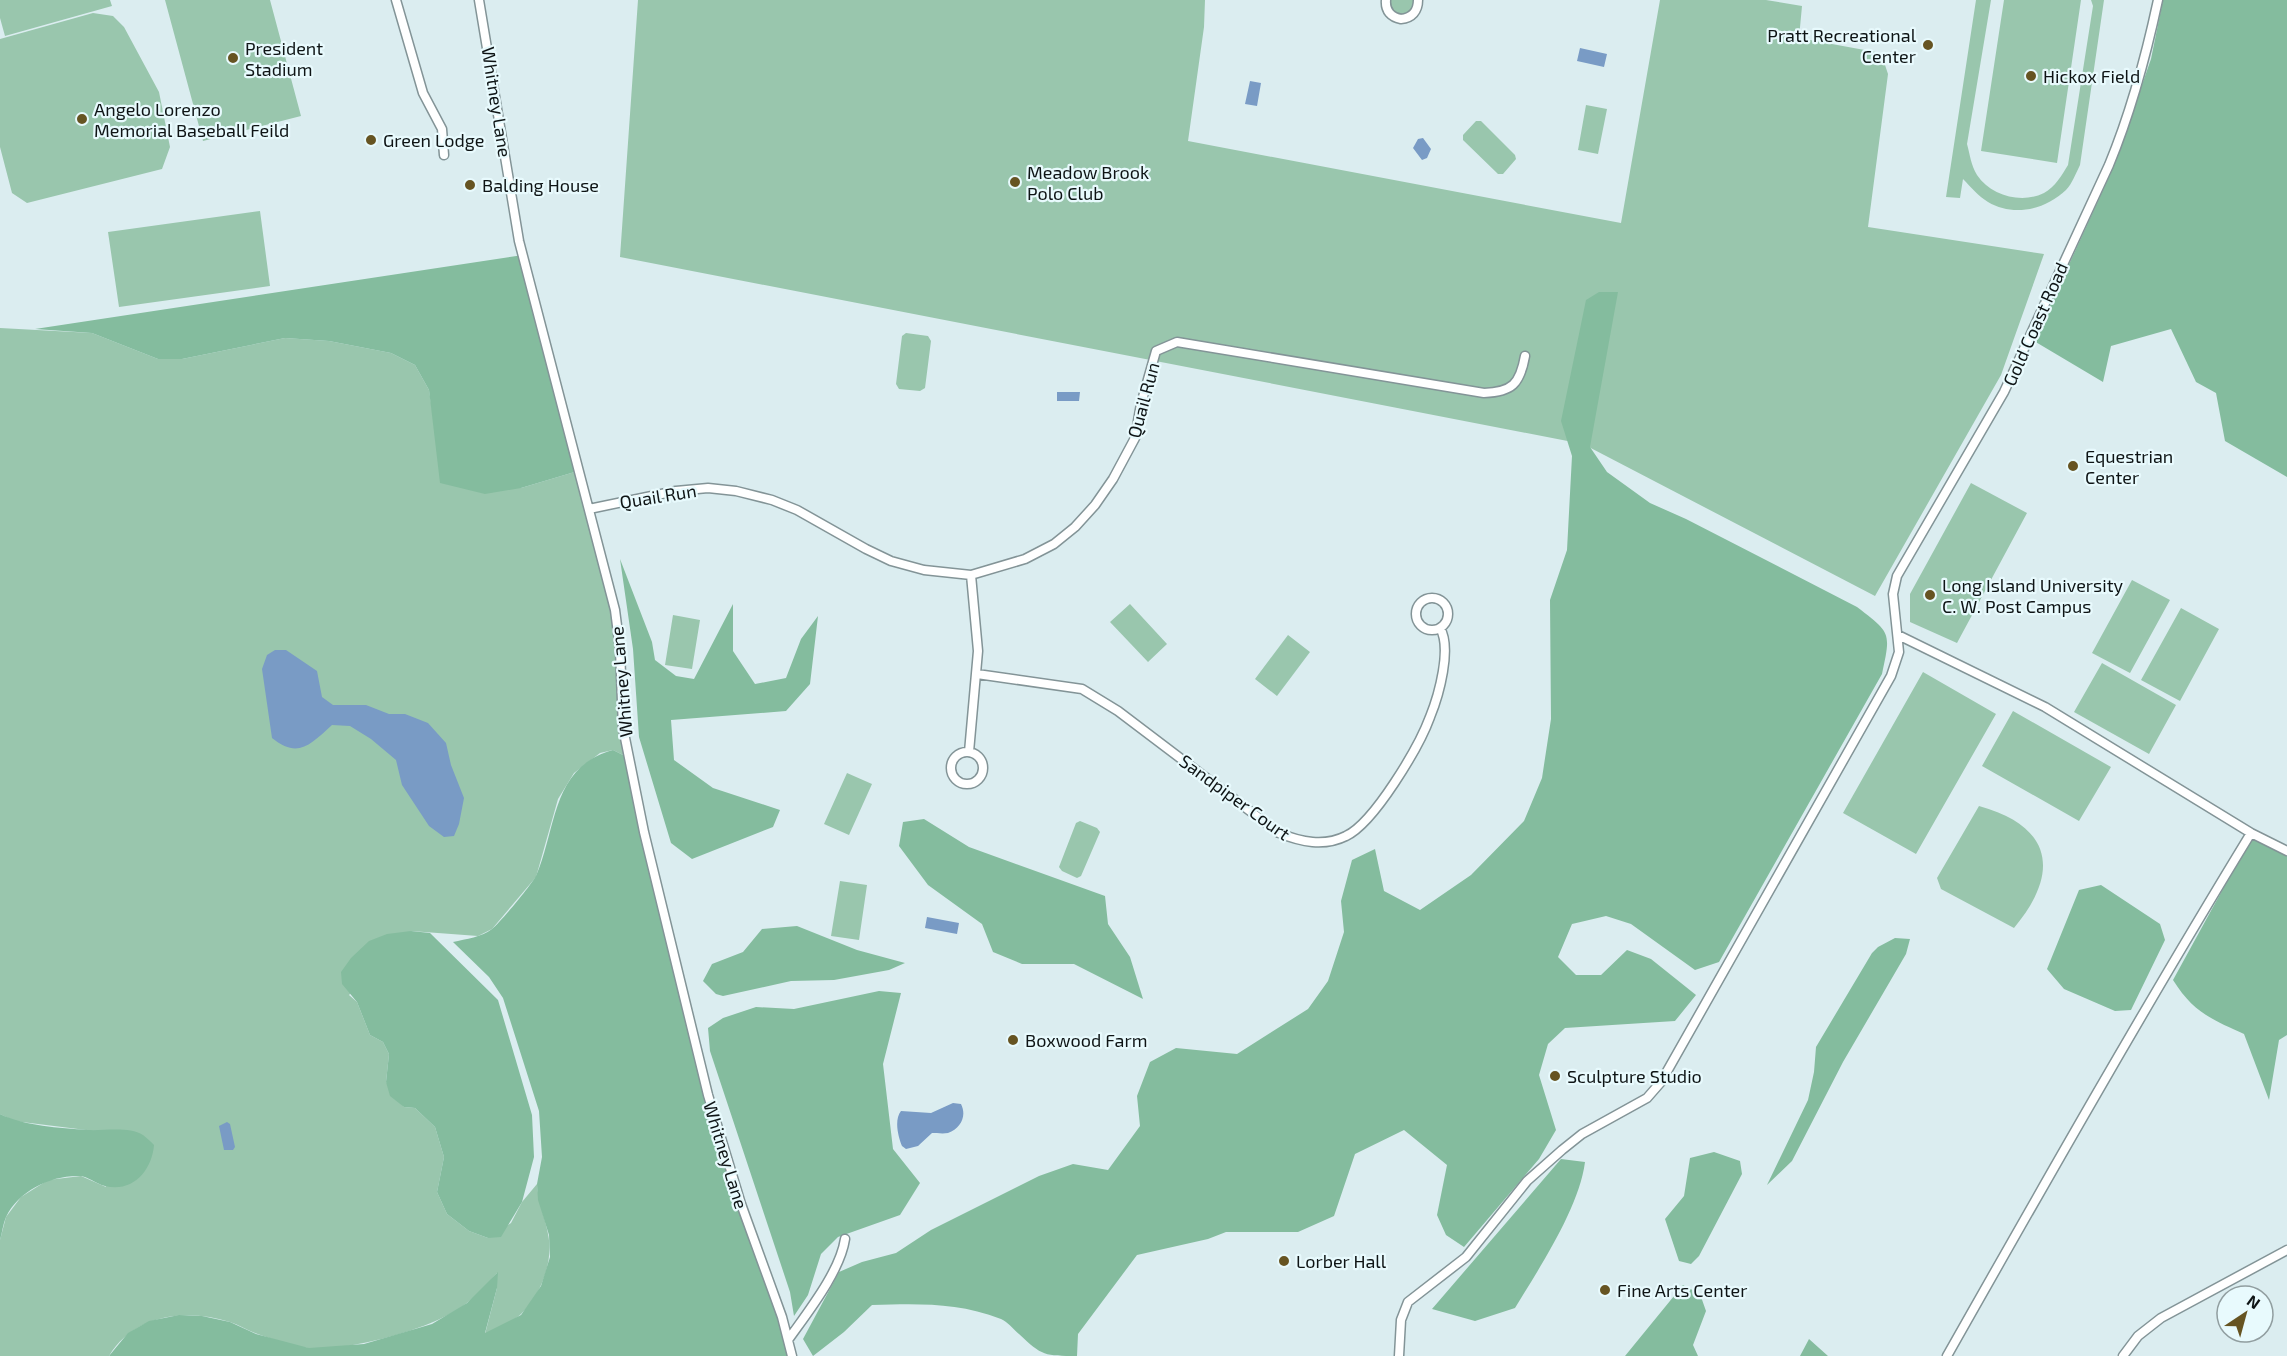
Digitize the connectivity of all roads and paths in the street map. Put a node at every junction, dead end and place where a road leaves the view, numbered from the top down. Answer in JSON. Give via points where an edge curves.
{"nodes":[{"id":1,"x":396,"y":0,"type":"edge"},
{"id":2,"x":479,"y":0,"type":"edge"},
{"id":3,"x":1386,"y":0,"type":"edge"},
{"id":4,"x":1418,"y":0,"type":"edge"},
{"id":5,"x":2158,"y":0,"type":"edge"},
{"id":6,"x":444,"y":155,"type":"dead end"},
{"id":7,"x":1525,"y":356,"type":"dead end"},
{"id":8,"x":589,"y":509,"type":"junction"},
{"id":9,"x":971,"y":575,"type":"junction"},
{"id":10,"x":1440,"y":628,"type":"dead end"},
{"id":11,"x":1898,"y":635,"type":"junction"},
{"id":12,"x":977,"y":674,"type":"junction"},
{"id":13,"x":969,"y":752,"type":"dead end"},
{"id":14,"x":2251,"y":833,"type":"junction"},
{"id":15,"x":2287,"y":851,"type":"edge"},
{"id":16,"x":845,"y":1239,"type":"dead end"},
{"id":17,"x":2287,"y":1250,"type":"edge"},
{"id":18,"x":788,"y":1340,"type":"junction"},
{"id":19,"x":792,"y":1356,"type":"edge"},
{"id":20,"x":1399,"y":1356,"type":"edge"},
{"id":21,"x":1947,"y":1356,"type":"edge"},
{"id":22,"x":2123,"y":1356,"type":"edge"}],
"edges":[{"from":1,"to":6,"type":"street","via":[[423,93],[442,129]]},
{"from":2,"to":8,"type":"street","name":"Whitney Lane","via":[[519,241]]},
{"from":3,"to":4,"type":"street","via":[[1387,10],[1401,19],[1416,12]]},
{"from":5,"to":11,"type":"street","name":"Gold Coast Road","via":[[2136,88],[2109,165],[2004,392],[1897,576],[1893,594]]},
{"from":7,"to":9,"type":"street","name":"Quail Run","via":[[1519,378],[1508,389],[1484,393],[1177,342],[1156,351],[1135,438],[1113,479],[1075,527],[1025,559]]},
{"from":8,"to":9,"type":"street","name":"Quail Run","via":[[676,491],[736,491],[797,510],[891,561],[924,570]]},
{"from":8,"to":18,"type":"street","name":"Whitney Lane","via":[[615,610],[623,728],[647,843],[708,1095]]},
{"from":9,"to":12,"type":"street"},
{"from":10,"to":12,"type":"street","name":"Sandpiper Court","via":[[1446,637],[1445,655],[1431,717],[1392,785],[1363,824],[1346,836],[1325,843],[1297,841],[1279,833],[1091,693],[1059,684]]},
{"from":11,"to":14,"type":"street","via":[[2045,707]]},
{"from":11,"to":20,"type":"street","name":"Gold Coast Road","via":[[1899,652],[1891,676],[1661,1082],[1647,1098],[1582,1134],[1562,1150],[1527,1181],[1466,1257],[1408,1302],[1401,1320]]},
{"from":12,"to":13,"type":"street"},
{"from":14,"to":15,"type":"street"},
{"from":14,"to":21,"type":"street","via":[[2129,1036]]},
{"from":16,"to":18,"type":"street","via":[[823,1289]]},
{"from":17,"to":22,"type":"street","via":[[2161,1318],[2138,1336]]},
{"from":18,"to":19,"type":"street","name":"Whitney Lane"}]}
